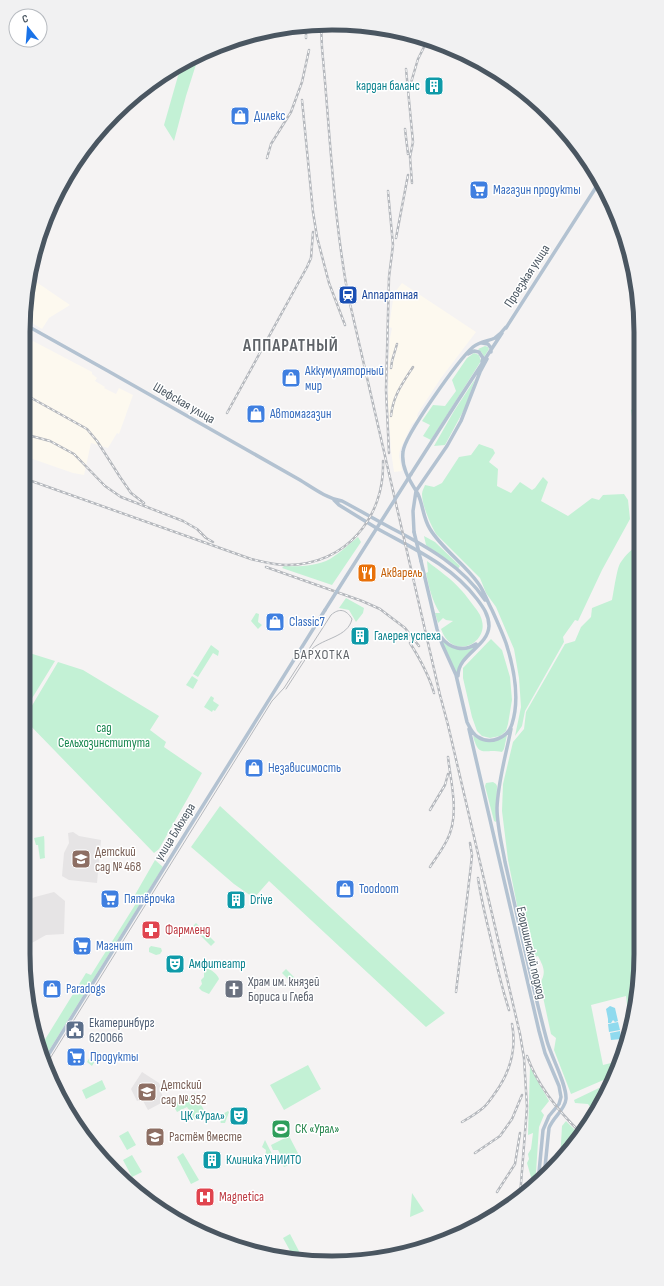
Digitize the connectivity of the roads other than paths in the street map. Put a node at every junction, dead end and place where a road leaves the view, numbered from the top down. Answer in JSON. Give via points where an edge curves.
{"nodes":[{"id":1,"x":597,"y":186,"type":"edge"},
{"id":2,"x":30,"y":327,"type":"edge"},
{"id":3,"x":506,"y":327,"type":"junction"},
{"id":4,"x":480,"y":343,"type":"junction"},
{"id":5,"x":490,"y":353,"type":"junction"},
{"id":6,"x":464,"y":357,"type":"junction"},
{"id":7,"x":479,"y":369,"type":"junction"},
{"id":8,"x":470,"y":382,"type":"joint"},
{"id":9,"x":416,"y":492,"type":"junction"},
{"id":10,"x":333,"y":500,"type":"junction"},
{"id":11,"x":492,"y":611,"type":"junction"},
{"id":12,"x":437,"y":629,"type":"junction"},
{"id":13,"x":483,"y":638,"type":"junction"},
{"id":14,"x":458,"y":682,"type":"junction"},
{"id":15,"x":467,"y":722,"type":"junction"},
{"id":16,"x":512,"y":724,"type":"junction"},
{"id":17,"x":48,"y":1056,"type":"edge"},
{"id":18,"x":545,"y":1169,"type":"edge"},
{"id":19,"x":539,"y":1174,"type":"edge"}],
"edges":[{"from":1,"to":3,"type":"main road","name":"Проезжая улица"},
{"from":2,"to":10,"type":"main road","name":"Шефская улица"},
{"from":3,"to":4,"type":"main road","via":[[496,337]]},
{"from":3,"to":5,"type":"main road","name":"Проезжая улица"},
{"from":4,"to":5,"type":"main road","via":[[488,344],[491,348]]},
{"from":4,"to":6,"type":"main road"},
{"from":5,"to":7,"type":"main road","name":"Проезжая улица"},
{"from":5,"to":9,"type":"main road","via":[[480,372],[465,414]]},
{"from":6,"to":7,"type":"main road","via":[[474,351],[479,352],[483,358]]},
{"from":6,"to":9,"type":"main road","via":[[430,403],[404,446],[402,456],[405,470]]},
{"from":7,"to":8,"type":"main road","name":"Проезжая улица"},
{"from":8,"to":17,"type":"main road","name":"улица Блюхера","bridge":true},
{"from":9,"to":11,"type":"main road","via":[[430,529],[476,580]]},
{"from":9,"to":12,"type":"main road","bridge":true,"via":[[413,510],[414,532]]},
{"from":10,"to":11,"type":"main road","via":[[342,501],[421,543],[445,559],[477,588]]},
{"from":10,"to":13,"type":"main road","via":[[372,525],[431,557],[458,578],[474,594],[486,612],[488,628]]},
{"from":11,"to":16,"type":"main road","name":"Егоршинский подход","via":[[504,637],[512,665],[515,707]]},
{"from":12,"to":13,"type":"main road","via":[[446,643],[456,648],[473,647]]},
{"from":12,"to":14,"type":"main road"},
{"from":13,"to":14,"type":"main road","via":[[460,665]]},
{"from":14,"to":15,"type":"main road","name":"Егоршинский подход"},
{"from":15,"to":16,"type":"main road","via":[[475,735],[487,740],[504,736]]},
{"from":15,"to":19,"type":"main road","name":"Егоршинский подход","via":[[539,1031],[560,1094],[559,1104],[549,1116],[543,1130]]},
{"from":16,"to":18,"type":"main road","name":"Егоршинский подход","via":[[498,792],[500,834],[546,1041],[566,1097],[564,1106],[549,1128]]}]}
